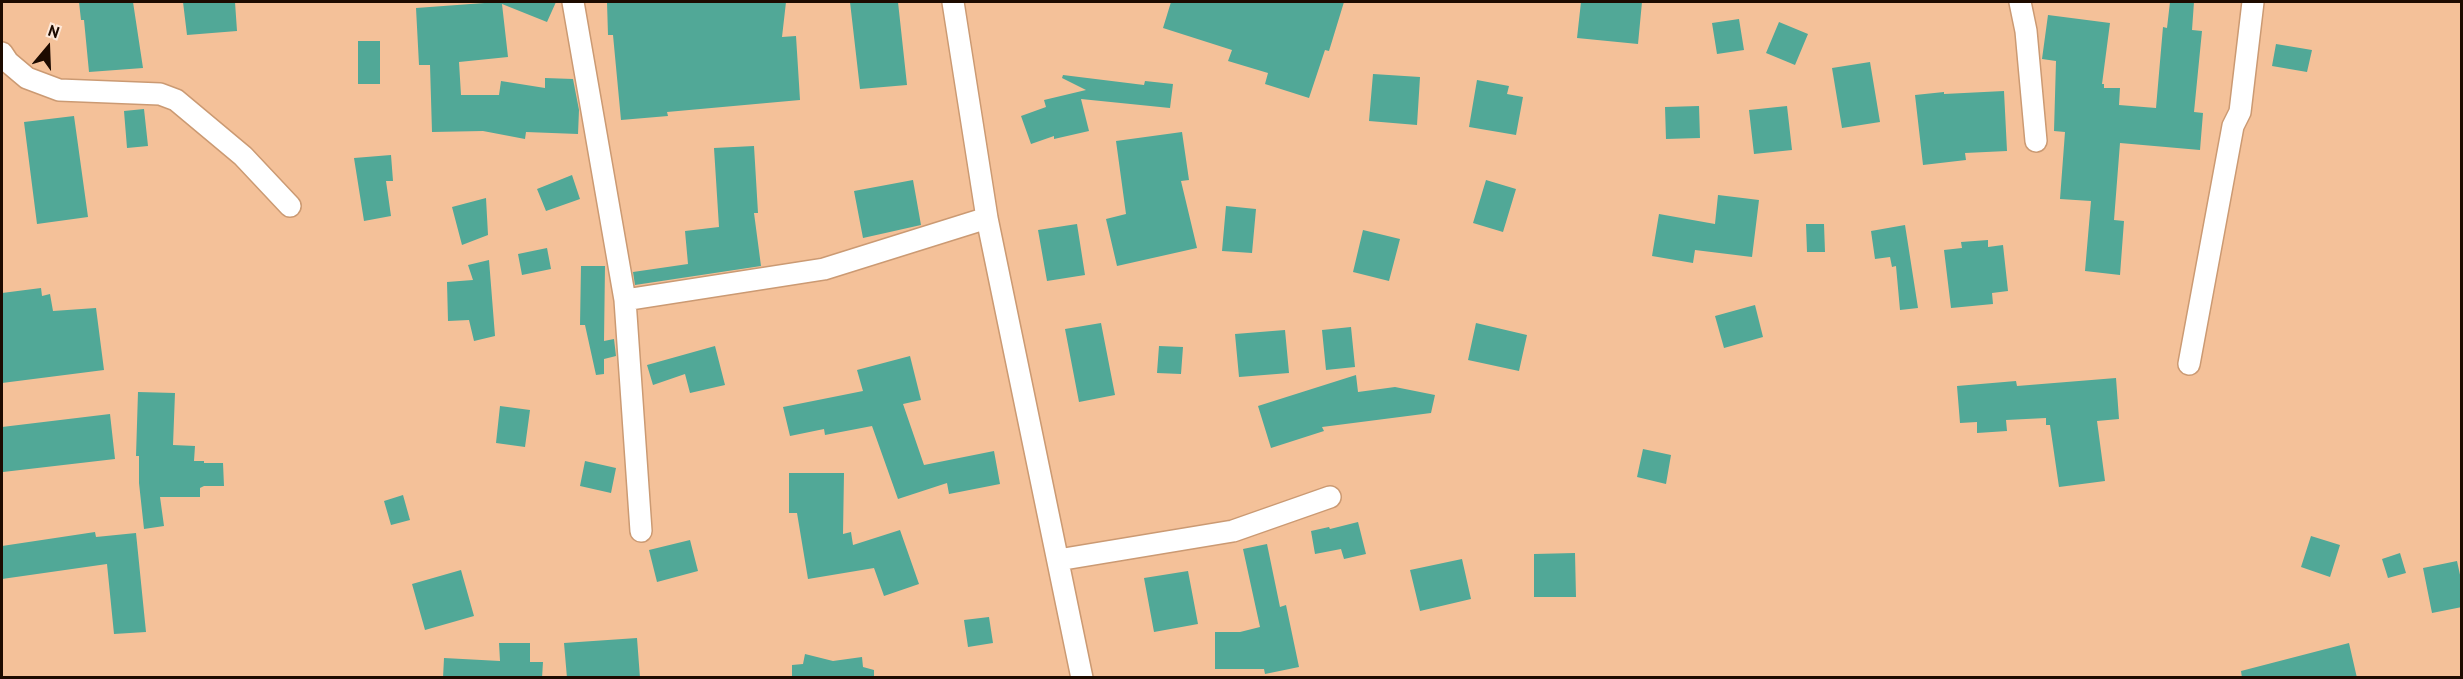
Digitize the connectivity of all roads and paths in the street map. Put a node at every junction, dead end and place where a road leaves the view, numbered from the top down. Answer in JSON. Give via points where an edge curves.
{"nodes":[{"id":1,"x":573,"y":2,"type":"edge"},
{"id":2,"x":953,"y":2,"type":"edge"},
{"id":3,"x":2020,"y":2,"type":"edge"},
{"id":4,"x":2253,"y":2,"type":"edge"},
{"id":5,"x":2,"y":53,"type":"edge"},
{"id":6,"x":2036,"y":141,"type":"dead end"},
{"id":7,"x":290,"y":206,"type":"dead end"},
{"id":8,"x":987,"y":218,"type":"junction"},
{"id":9,"x":625,"y":300,"type":"junction"},
{"id":10,"x":2189,"y":364,"type":"dead end"},
{"id":11,"x":1330,"y":496,"type":"dead end"},
{"id":12,"x":641,"y":531,"type":"dead end"},
{"id":13,"x":1058,"y":560,"type":"junction"},
{"id":14,"x":1082,"y":678,"type":"edge"}],
"edges":[{"from":1,"to":9,"type":"street"},
{"from":2,"to":8,"type":"street"},
{"from":3,"to":6,"type":"street"},
{"from":4,"to":10,"type":"street","via":[[2240,112],[2233,126]]},
{"from":5,"to":7,"type":"street","via":[[27,78],[59,90],[160,94],[176,100],[243,156]]},
{"from":8,"to":9,"type":"street","via":[[824,269]]},
{"from":8,"to":13,"type":"street"},
{"from":9,"to":12,"type":"street"},
{"from":11,"to":13,"type":"street","via":[[1233,531]]},
{"from":13,"to":14,"type":"street"}]}
